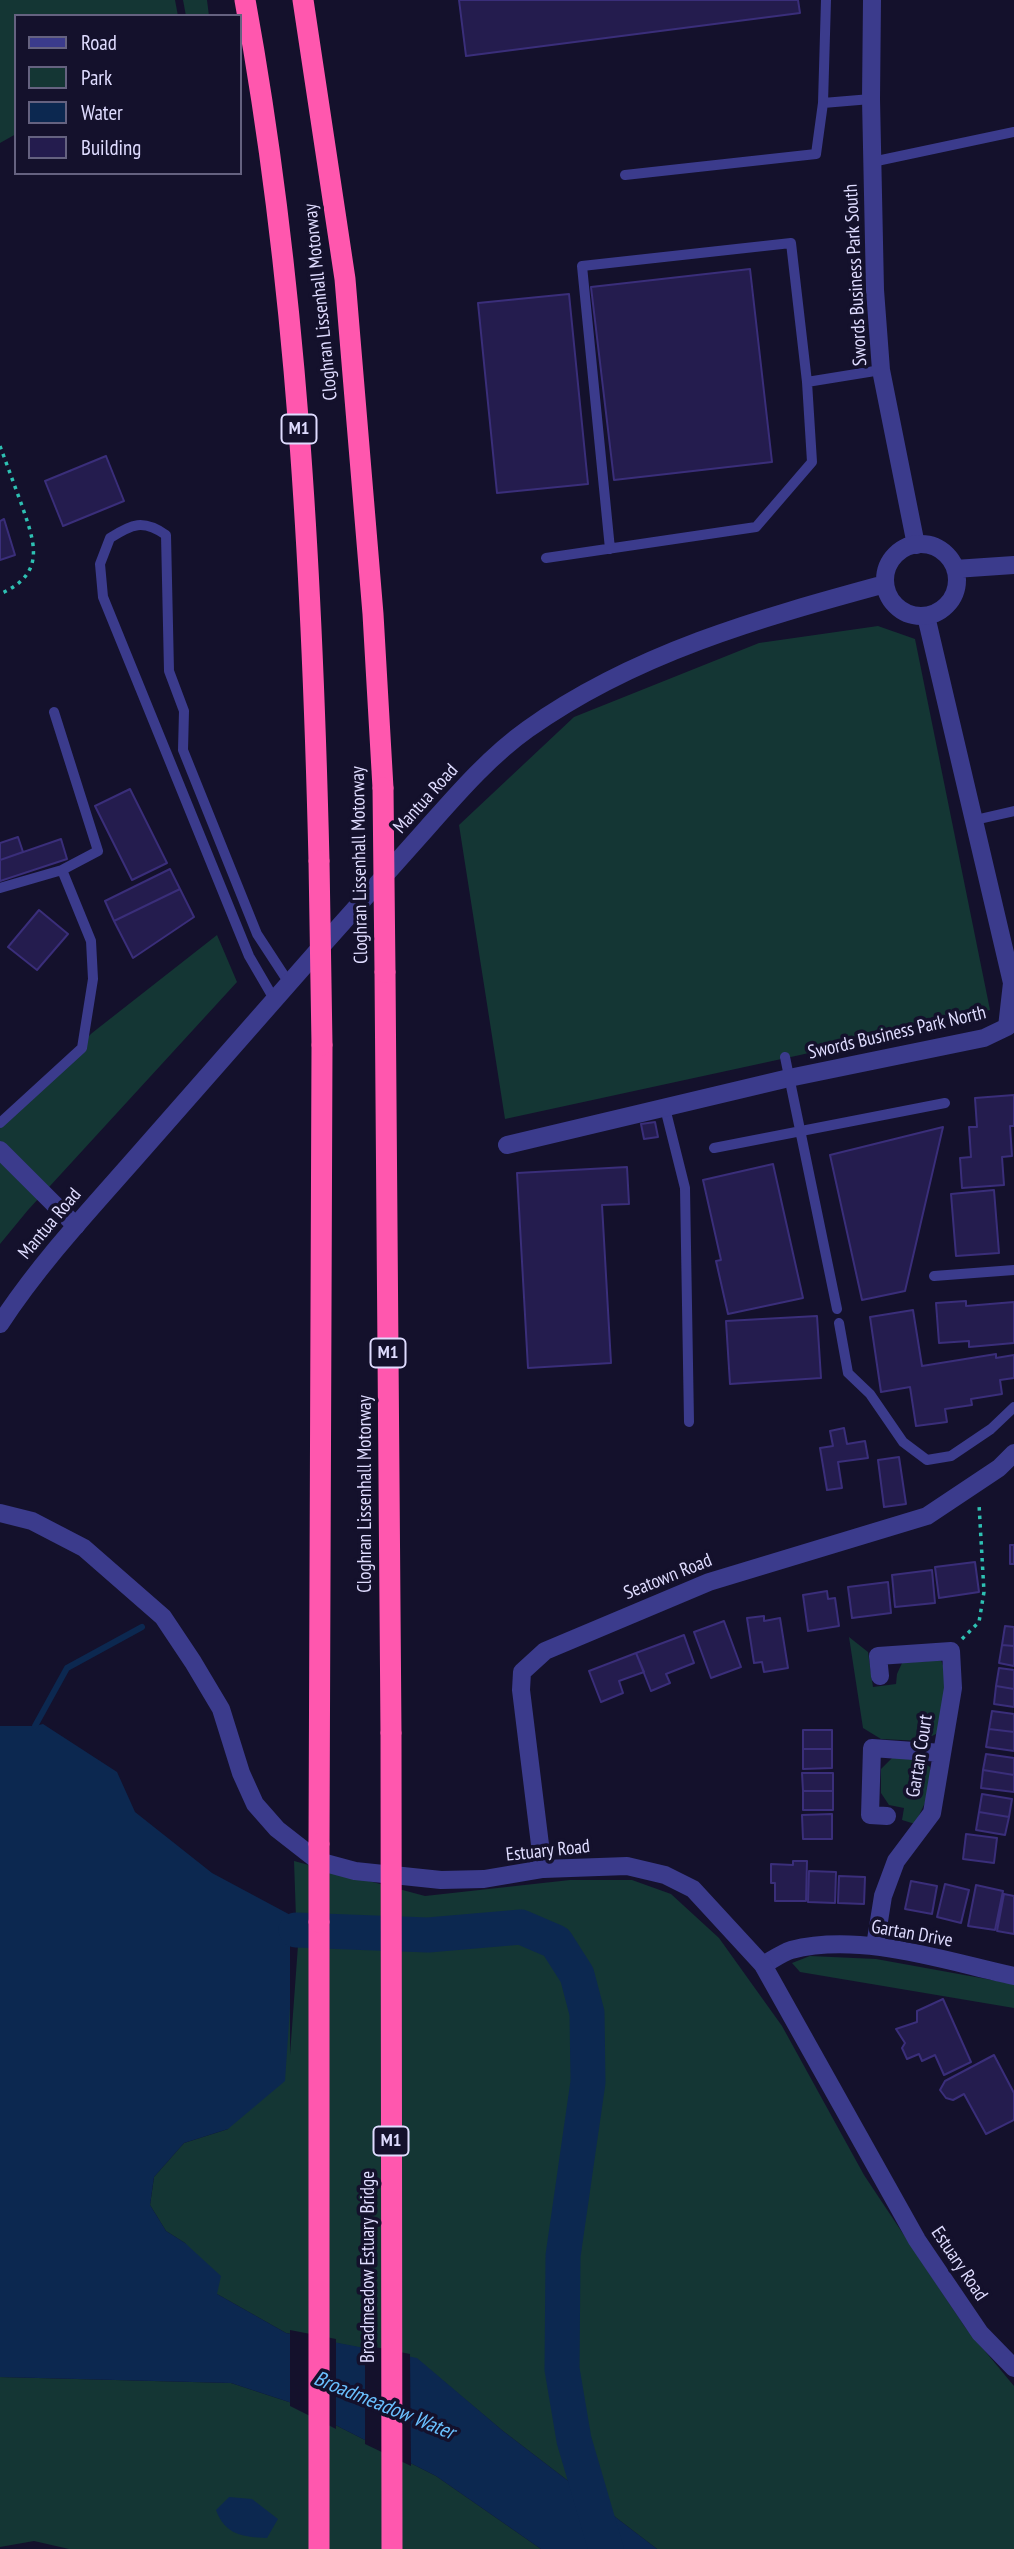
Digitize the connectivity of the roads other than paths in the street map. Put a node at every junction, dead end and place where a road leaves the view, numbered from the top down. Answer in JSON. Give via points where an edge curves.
{"nodes":[{"id":1,"x":244,"y":0,"type":"edge"},
{"id":2,"x":303,"y":0,"type":"edge"},
{"id":3,"x":826,"y":0,"type":"edge"},
{"id":4,"x":872,"y":0,"type":"edge"},
{"id":5,"x":871,"y":99,"type":"junction"},
{"id":6,"x":823,"y":103,"type":"junction"},
{"id":7,"x":1014,"y":132,"type":"edge"},
{"id":8,"x":872,"y":162,"type":"junction"},
{"id":9,"x":625,"y":175,"type":"dead end"},
{"id":10,"x":881,"y":370,"type":"junction"},
{"id":11,"x":807,"y":382,"type":"junction"},
{"id":12,"x":916,"y":545,"type":"junction"},
{"id":13,"x":610,"y":549,"type":"junction"},
{"id":14,"x":546,"y":558,"type":"dead end"},
{"id":15,"x":1014,"y":565,"type":"edge"},
{"id":16,"x":955,"y":569,"type":"junction"},
{"id":17,"x":885,"y":584,"type":"junction"},
{"id":18,"x":926,"y":616,"type":"junction"},
{"id":19,"x":54,"y":712,"type":"dead end"},
{"id":20,"x":1014,"y":811,"type":"edge"},
{"id":21,"x":975,"y":820,"type":"junction"},
{"id":22,"x":62,"y":870,"type":"junction"},
{"id":23,"x":0,"y":888,"type":"edge"},
{"id":24,"x":289,"y":983,"type":"junction"},
{"id":25,"x":274,"y":999,"type":"junction"},
{"id":26,"x":1011,"y":1027,"type":"edge"},
{"id":27,"x":785,"y":1057,"type":"dead end"},
{"id":28,"x":789,"y":1079,"type":"junction"},
{"id":29,"x":945,"y":1104,"type":"dead end"},
{"id":30,"x":666,"y":1108,"type":"junction"},
{"id":31,"x":0,"y":1123,"type":"edge"},
{"id":32,"x":799,"y":1131,"type":"junction"},
{"id":33,"x":507,"y":1146,"type":"dead end"},
{"id":34,"x":714,"y":1148,"type":"dead end"},
{"id":35,"x":0,"y":1150,"type":"edge"},
{"id":36,"x":76,"y":1226,"type":"junction"},
{"id":37,"x":1014,"y":1270,"type":"edge"},
{"id":38,"x":934,"y":1276,"type":"dead end"},
{"id":39,"x":837,"y":1309,"type":"dead end"},
{"id":40,"x":839,"y":1323,"type":"dead end"},
{"id":41,"x":0,"y":1324,"type":"edge"},
{"id":42,"x":1014,"y":1408,"type":"edge"},
{"id":43,"x":689,"y":1423,"type":"dead end"},
{"id":44,"x":1014,"y":1453,"type":"edge"},
{"id":45,"x":0,"y":1513,"type":"edge"},
{"id":46,"x":880,"y":1676,"type":"dead end"},
{"id":47,"x":391,"y":1733,"type":"joint"},
{"id":48,"x":942,"y":1753,"type":"junction"},
{"id":49,"x":887,"y":1816,"type":"dead end"},
{"id":50,"x":543,"y":1869,"type":"junction"},
{"id":51,"x":875,"y":1946,"type":"junction"},
{"id":52,"x":763,"y":1965,"type":"junction"},
{"id":53,"x":1014,"y":1976,"type":"edge"},
{"id":54,"x":1014,"y":2368,"type":"edge"},
{"id":55,"x":319,"y":2549,"type":"edge"},
{"id":56,"x":392,"y":2549,"type":"edge"}],
"edges":[{"from":1,"to":55,"type":"highway","name":"Cloghran Lissenhall Motorway","number":"M1","bridge":true,"via":[[282,243],[302,453],[314,652],[322,1045]]},
{"from":2,"to":47,"type":"highway","name":"Cloghran Lissenhall Motorway","number":"M1","bridge":true,"via":[[345,279],[383,788]]},
{"from":3,"to":6,"type":"lane"},
{"from":4,"to":5,"type":"street","name":"Swords Business Park South"},
{"from":5,"to":6,"type":"lane"},
{"from":5,"to":8,"type":"street","name":"Swords Business Park South"},
{"from":6,"to":9,"type":"lane","via":[[816,154]]},
{"from":7,"to":8,"type":"lane"},
{"from":8,"to":10,"type":"street","name":"Swords Business Park South"},
{"from":10,"to":11,"type":"lane"},
{"from":10,"to":12,"type":"street","name":"Swords Business Park South"},
{"from":11,"to":13,"type":"lane","via":[[812,462],[756,527]]},
{"from":11,"to":13,"type":"lane","via":[[791,243],[582,266]]},
{"from":12,"to":16,"type":"street","via":[[944,553]]},
{"from":12,"to":17,"type":"street","via":[[891,560]]},
{"from":13,"to":14,"type":"lane"},
{"from":15,"to":16,"type":"street"},
{"from":16,"to":18,"type":"street","via":[[951,599]]},
{"from":17,"to":18,"type":"street","via":[[896,607]]},
{"from":17,"to":24,"type":"street","name":"Mantua Road","via":[[688,643],[626,671],[527,730],[468,782]]},
{"from":18,"to":21,"type":"street","name":"Swords Business Park North"},
{"from":19,"to":22,"type":"lane","via":[[97,851]]},
{"from":20,"to":21,"type":"lane"},
{"from":21,"to":26,"type":"street","name":"Swords Business Park North","via":[[1012,984]]},
{"from":22,"to":23,"type":"lane"},
{"from":22,"to":31,"type":"lane","via":[[91,941],[93,979],[82,1048]]},
{"from":24,"to":25,"type":"street","name":"Mantua Road"},
{"from":24,"to":25,"type":"lane","via":[[257,934],[183,750],[184,711],[169,671],[166,534],[138,524],[110,538],[100,564],[103,597],[249,956]]},
{"from":25,"to":36,"type":"street","name":"Mantua Road"},
{"from":26,"to":28,"type":"street","name":"Swords Business Park North","via":[[984,1038]]},
{"from":27,"to":28,"type":"lane"},
{"from":28,"to":30,"type":"street","name":"Swords Business Park North"},
{"from":28,"to":32,"type":"lane"},
{"from":29,"to":32,"type":"lane"},
{"from":30,"to":33,"type":"street","name":"Swords Business Park North"},
{"from":30,"to":43,"type":"lane","via":[[685,1188]]},
{"from":32,"to":34,"type":"lane"},
{"from":32,"to":39,"type":"lane"},
{"from":35,"to":36,"type":"street"},
{"from":36,"to":41,"type":"street","name":"Mantua Road"},
{"from":37,"to":38,"type":"lane"},
{"from":40,"to":42,"type":"lane","via":[[848,1373],[870,1394],[903,1442],[927,1460],[951,1457]]},
{"from":44,"to":50,"type":"street","name":"Seatown Road","via":[[927,1516],[709,1582],[545,1651],[522,1672],[521,1690]]},
{"from":45,"to":50,"type":"street","name":"Estuary Road","via":[[32,1521],[84,1548],[163,1618],[221,1710],[255,1804],[277,1829],[318,1861],[355,1871],[442,1880],[484,1879]]},
{"from":46,"to":48,"type":"street","name":"Gartan Court","via":[[878,1656],[951,1651],[953,1688]]},
{"from":47,"to":56,"type":"highway","name":"Broadmeadow Estuary Bridge","number":"M1","bridge":true},
{"from":48,"to":49,"type":"street","via":[[872,1748],[870,1815]]},
{"from":48,"to":51,"type":"street","name":"Gartan Court","via":[[932,1813],[897,1861],[883,1896]]},
{"from":50,"to":52,"type":"street","name":"Estuary Road","via":[[627,1866],[665,1875],[693,1889]]},
{"from":51,"to":52,"type":"street","name":"Gartan Drive","via":[[789,1950]]},
{"from":51,"to":53,"type":"street","name":"Gartan Drive"},
{"from":52,"to":54,"type":"street","name":"Estuary Road","via":[[917,2240],[980,2333]]}]}
